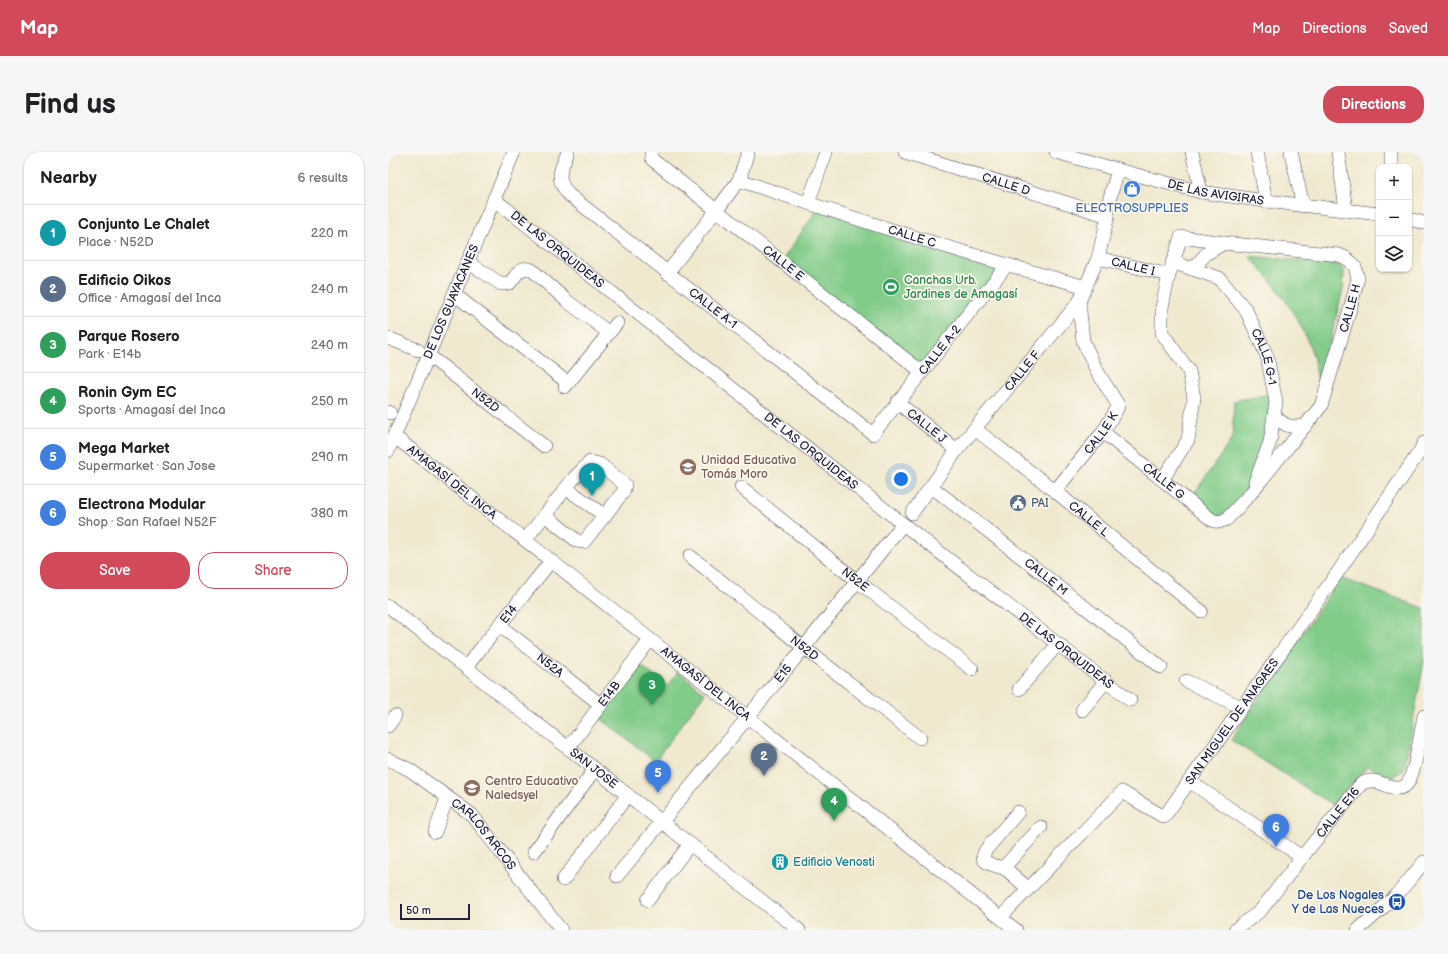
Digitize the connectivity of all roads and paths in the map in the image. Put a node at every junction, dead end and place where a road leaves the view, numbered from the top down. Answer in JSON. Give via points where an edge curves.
{"nodes":[{"id":1,"x":514,"y":152,"type":"edge"},
{"id":2,"x":568,"y":152,"type":"edge"},
{"id":3,"x":651,"y":152,"type":"edge"},
{"id":4,"x":748,"y":152,"type":"edge"},
{"id":5,"x":826,"y":152,"type":"edge"},
{"id":6,"x":905,"y":152,"type":"edge"},
{"id":7,"x":1056,"y":152,"type":"edge"},
{"id":8,"x":1192,"y":152,"type":"edge"},
{"id":9,"x":1257,"y":152,"type":"edge"},
{"id":10,"x":1291,"y":152,"type":"edge"},
{"id":11,"x":1338,"y":152,"type":"edge"},
{"id":12,"x":1390,"y":152,"type":"edge"},
{"id":13,"x":1391,"y":164,"type":"edge"},
{"id":14,"x":1122,"y":171,"type":"junction"},
{"id":15,"x":739,"y":180,"type":"junction"},
{"id":16,"x":1201,"y":192,"type":"junction"},
{"id":17,"x":494,"y":199,"type":"junction"},
{"id":18,"x":1266,"y":202,"type":"junction"},
{"id":19,"x":808,"y":203,"type":"junction"},
{"id":20,"x":1303,"y":206,"type":"junction"},
{"id":21,"x":717,"y":210,"type":"junction"},
{"id":22,"x":1346,"y":210,"type":"junction"},
{"id":23,"x":1376,"y":214,"type":"edge"},
{"id":24,"x":1108,"y":216,"type":"junction"},
{"id":25,"x":1412,"y":220,"type":"edge"},
{"id":26,"x":1424,"y":223,"type":"edge"},
{"id":27,"x":1224,"y":243,"type":"junction"},
{"id":28,"x":1098,"y":258,"type":"junction"},
{"id":29,"x":468,"y":262,"type":"junction"},
{"id":30,"x":1007,"y":265,"type":"junction"},
{"id":31,"x":1171,"y":268,"type":"junction"},
{"id":32,"x":1192,"y":269,"type":"junction"},
{"id":33,"x":667,"y":272,"type":"junction"},
{"id":34,"x":1086,"y":287,"type":"junction"},
{"id":35,"x":454,"y":294,"type":"junction"},
{"id":36,"x":1079,"y":302,"type":"junction"},
{"id":37,"x":388,"y":338,"type":"edge"},
{"id":38,"x":423,"y":353,"type":"junction"},
{"id":39,"x":922,"y":372,"type":"junction"},
{"id":40,"x":897,"y":402,"type":"junction"},
{"id":41,"x":1274,"y":415,"type":"junction"},
{"id":42,"x":1305,"y":426,"type":"junction"},
{"id":43,"x":975,"y":429,"type":"junction"},
{"id":44,"x":1103,"y":432,"type":"junction"},
{"id":45,"x":873,"y":434,"type":"joint"},
{"id":46,"x":394,"y":436,"type":"junction"},
{"id":47,"x":544,"y":446,"type":"dead end"},
{"id":48,"x":1423,"y":449,"type":"edge"},
{"id":49,"x":957,"y":450,"type":"junction"},
{"id":50,"x":388,"y":451,"type":"edge"},
{"id":51,"x":1162,"y":480,"type":"junction"},
{"id":52,"x":741,"y":487,"type":"dead end"},
{"id":53,"x":932,"y":487,"type":"junction"},
{"id":54,"x":566,"y":488,"type":"junction"},
{"id":55,"x":1055,"y":491,"type":"junction"},
{"id":56,"x":1251,"y":493,"type":"junction"},
{"id":57,"x":912,"y":513,"type":"dead end"},
{"id":58,"x":545,"y":515,"type":"junction"},
{"id":59,"x":605,"y":516,"type":"junction"},
{"id":60,"x":1227,"y":520,"type":"joint"},
{"id":61,"x":903,"y":524,"type":"junction"},
{"id":62,"x":525,"y":540,"type":"junction"},
{"id":63,"x":690,"y":556,"type":"dead end"},
{"id":64,"x":551,"y":561,"type":"junction"},
{"id":65,"x":857,"y":581,"type":"junction"},
{"id":66,"x":388,"y":606,"type":"edge"},
{"id":67,"x":1201,"y":611,"type":"dead end"},
{"id":68,"x":499,"y":625,"type":"junction"},
{"id":69,"x":650,"y":640,"type":"junction"},
{"id":70,"x":1058,"y":644,"type":"junction"},
{"id":71,"x":803,"y":647,"type":"junction"},
{"id":72,"x":1161,"y":666,"type":"dead end"},
{"id":73,"x":466,"y":667,"type":"junction"},
{"id":74,"x":972,"y":669,"type":"dead end"},
{"id":75,"x":1186,"y":681,"type":"dead end"},
{"id":76,"x":1106,"y":682,"type":"junction"},
{"id":77,"x":1018,"y":689,"type":"dead end"},
{"id":78,"x":1130,"y":700,"type":"dead end"},
{"id":79,"x":601,"y":705,"type":"junction"},
{"id":80,"x":1241,"y":707,"type":"junction"},
{"id":81,"x":1082,"y":710,"type":"dead end"},
{"id":82,"x":748,"y":716,"type":"junction"},
{"id":83,"x":1424,"y":716,"type":"edge"},
{"id":84,"x":920,"y":738,"type":"dead end"},
{"id":85,"x":568,"y":748,"type":"junction"},
{"id":86,"x":388,"y":759,"type":"edge"},
{"id":87,"x":595,"y":769,"type":"junction"},
{"id":88,"x":1189,"y":781,"type":"junction"},
{"id":89,"x":628,"y":795,"type":"junction"},
{"id":90,"x":446,"y":798,"type":"junction"},
{"id":91,"x":1018,"y":812,"type":"dead end"},
{"id":92,"x":662,"y":822,"type":"junction"},
{"id":93,"x":1041,"y":827,"type":"dead end"},
{"id":94,"x":435,"y":832,"type":"dead end"},
{"id":95,"x":690,"y":844,"type":"junction"},
{"id":96,"x":534,"y":852,"type":"dead end"},
{"id":97,"x":1302,"y":857,"type":"junction"},
{"id":98,"x":1421,"y":867,"type":"edge"},
{"id":99,"x":1003,"y":868,"type":"junction"},
{"id":100,"x":616,"y":876,"type":"dead end"},
{"id":101,"x":563,"y":880,"type":"dead end"},
{"id":102,"x":1028,"y":889,"type":"junction"},
{"id":103,"x":648,"y":900,"type":"dead end"},
{"id":104,"x":1001,"y":917,"type":"junction"},
{"id":105,"x":561,"y":930,"type":"edge"},
{"id":106,"x":799,"y":930,"type":"edge"},
{"id":107,"x":1016,"y":930,"type":"edge"},
{"id":108,"x":1235,"y":930,"type":"edge"},
{"id":109,"x":1358,"y":930,"type":"edge"}],
"edges":[{"from":1,"to":17,"type":"street","name":"DE LOS GUAYACANES"},
{"from":2,"to":33,"type":"street","name":"CALLE A-1","via":[[559,177],[568,194]]},
{"from":3,"to":21,"type":"street","name":"CALLE E","via":[[654,161]]},
{"from":4,"to":15,"type":"street"},
{"from":5,"to":19,"type":"street"},
{"from":6,"to":24,"type":"street","name":"CALLE D"},
{"from":7,"to":14,"type":"street","name":"DE LAS AVIGIRAS"},
{"from":8,"to":16,"type":"street"},
{"from":9,"to":18,"type":"street"},
{"from":10,"to":20,"type":"street"},
{"from":11,"to":22,"type":"street"},
{"from":12,"to":13,"type":"street"},
{"from":14,"to":16,"type":"street","name":"DE LAS AVIGIRAS"},
{"from":14,"to":24,"type":"street","name":"CALLE F","via":[[1108,204]]},
{"from":15,"to":19,"type":"street","name":"CALLE C"},
{"from":15,"to":21,"type":"street"},
{"from":16,"to":18,"type":"street","name":"DE LAS AVIGIRAS"},
{"from":17,"to":29,"type":"street","name":"DE LOS GUAYACANES"},
{"from":17,"to":61,"type":"street","name":"DE LAS ORQUIDEAS"},
{"from":18,"to":20,"type":"street","name":"DE LAS AVIGIRAS"},
{"from":19,"to":30,"type":"street","name":"CALLE C"},
{"from":20,"to":22,"type":"street","name":"DE LAS AVIGIRAS"},
{"from":21,"to":33,"type":"street"},
{"from":21,"to":39,"type":"street","name":"CALLE E"},
{"from":22,"to":23,"type":"street","name":"DE LAS AVIGIRAS"},
{"from":24,"to":28,"type":"street","name":"CALLE F"},
{"from":25,"to":26,"type":"street"},
{"from":27,"to":31,"type":"street","name":"CALLE H","via":[[1181,237]]},
{"from":27,"to":32,"type":"street","via":[[1206,254]]},
{"from":27,"to":42,"type":"street","name":"CALLE H","via":[[1339,255],[1355,267],[1358,278],[1321,406]]},
{"from":28,"to":31,"type":"street","name":"CALLE I"},
{"from":28,"to":34,"type":"street","name":"CALLE F"},
{"from":29,"to":35,"type":"street","name":"DE LOS GUAYACANES"},
{"from":29,"to":35,"type":"street","via":[[501,284],[510,283],[522,268],[532,270],[568,301],[613,328],[566,385]]},
{"from":30,"to":34,"type":"street","name":"CALLE C"},
{"from":30,"to":39,"type":"street","name":"CALLE A-2"},
{"from":31,"to":32,"type":"street","name":"CALLE G-1"},
{"from":31,"to":51,"type":"street","via":[[1162,307],[1162,333],[1189,372],[1194,398],[1188,440]]},
{"from":32,"to":41,"type":"street","name":"CALLE G-1","via":[[1219,278],[1246,310],[1268,356],[1276,402]]},
{"from":33,"to":45,"type":"street","name":"CALLE A-1"},
{"from":34,"to":36,"type":"street","name":"CALLE F"},
{"from":35,"to":38,"type":"street","name":"DE LOS GUAYACANES"},
{"from":36,"to":43,"type":"street","name":"CALLE F"},
{"from":36,"to":44,"type":"street","name":"CALLE K","via":[[1083,341],[1097,371],[1118,405]]},
{"from":37,"to":38,"type":"street","name":"N52D"},
{"from":38,"to":46,"type":"street","name":"DE LOS GUAYACANES"},
{"from":38,"to":47,"type":"street","name":"N52D"},
{"from":39,"to":40,"type":"street","name":"CALLE A-2"},
{"from":40,"to":45,"type":"street","name":"CALLE A-2"},
{"from":40,"to":49,"type":"street","name":"CALLE J"},
{"from":41,"to":42,"type":"street","via":[[1293,428]]},
{"from":41,"to":56,"type":"street","name":"CALLE G-1","via":[[1270,442]]},
{"from":42,"to":56,"type":"street","name":"CALLE H"},
{"from":43,"to":49,"type":"street","name":"CALLE F"},
{"from":43,"to":55,"type":"street","name":"CALLE L"},
{"from":44,"to":51,"type":"street","name":"CALLE G"},
{"from":44,"to":55,"type":"street","name":"CALLE K"},
{"from":46,"to":50,"type":"street","name":"DE LOS GUAYACANES"},
{"from":46,"to":62,"type":"street","name":"AMAGASÍ DEL INCA"},
{"from":48,"to":80,"type":"street","name":"SAN MIGUEL DE ANAGAES"},
{"from":49,"to":53,"type":"street","name":"CALLE F"},
{"from":51,"to":60,"type":"street","name":"CALLE G","via":[[1212,520]]},
{"from":52,"to":65,"type":"street","name":"N52E"},
{"from":53,"to":57,"type":"street","name":"CALLE F"},
{"from":53,"to":72,"type":"street","name":"CALLE M"},
{"from":54,"to":58,"type":"street"},
{"from":54,"to":59,"type":"street"},
{"from":54,"to":59,"type":"street","via":[[590,462],[600,464],[625,485],[623,492]]},
{"from":55,"to":67,"type":"street","name":"CALLE L"},
{"from":56,"to":60,"type":"street","name":"CALLE H"},
{"from":58,"to":59,"type":"street","via":[[577,541],[584,542]]},
{"from":58,"to":62,"type":"street"},
{"from":61,"to":65,"type":"street","name":"E15"},
{"from":61,"to":70,"type":"street","name":"DE LAS ORQUIDEAS"},
{"from":62,"to":64,"type":"street","name":"AMAGASÍ DEL INCA"},
{"from":63,"to":71,"type":"street","name":"N52D"},
{"from":64,"to":68,"type":"street","name":"E14"},
{"from":64,"to":69,"type":"street","name":"AMAGASÍ DEL INCA"},
{"from":65,"to":71,"type":"street","name":"E15"},
{"from":65,"to":74,"type":"street","name":"N52E"},
{"from":66,"to":73,"type":"street","name":"SAN JOSE"},
{"from":68,"to":73,"type":"street","name":"E14"},
{"from":68,"to":79,"type":"street","name":"N52A"},
{"from":69,"to":79,"type":"street","name":"E14B"},
{"from":69,"to":82,"type":"street","name":"AMAGASÍ DEL INCA"},
{"from":70,"to":76,"type":"street","name":"DE LAS ORQUIDEAS"},
{"from":70,"to":77,"type":"street"},
{"from":71,"to":82,"type":"street","name":"E15"},
{"from":71,"to":84,"type":"street","name":"N52D"},
{"from":73,"to":85,"type":"street","name":"SAN JOSE"},
{"from":75,"to":80,"type":"street"},
{"from":76,"to":78,"type":"street","name":"DE LAS ORQUIDEAS"},
{"from":76,"to":81,"type":"street"},
{"from":79,"to":85,"type":"street","name":"E14B"},
{"from":80,"to":88,"type":"street","name":"SAN MIGUEL DE ANAGAES"},
{"from":82,"to":92,"type":"street","name":"E15"},
{"from":82,"to":104,"type":"street","name":"AMAGASÍ DEL INCA"},
{"from":83,"to":97,"type":"street","name":"CALLE E16","via":[[1413,771],[1406,785],[1393,788],[1374,781],[1362,784]]},
{"from":85,"to":87,"type":"street","name":"SAN JOSE"},
{"from":86,"to":90,"type":"street","name":"CARLOS ARCOS","via":[[410,770]]},
{"from":87,"to":89,"type":"street","name":"SAN JOSE"},
{"from":87,"to":96,"type":"street"},
{"from":88,"to":97,"type":"street"},
{"from":88,"to":102,"type":"street","name":"SAN MIGUEL DE ANAGAES","via":[[1164,817],[1122,792]]},
{"from":89,"to":92,"type":"street","name":"SAN JOSE"},
{"from":89,"to":101,"type":"street"},
{"from":90,"to":94,"type":"street"},
{"from":90,"to":105,"type":"street","name":"CARLOS ARCOS","via":[[472,815]]},
{"from":91,"to":99,"type":"street","via":[[984,854],[985,861],[992,866]]},
{"from":92,"to":95,"type":"street","name":"SAN JOSE"},
{"from":92,"to":100,"type":"street","name":"E15"},
{"from":93,"to":99,"type":"street"},
{"from":95,"to":103,"type":"street"},
{"from":95,"to":106,"type":"street","name":"SAN JOSE"},
{"from":97,"to":108,"type":"street","name":"CALLE E16","via":[[1261,910]]},
{"from":98,"to":109,"type":"street","via":[[1396,896]]},
{"from":99,"to":102,"type":"street"},
{"from":102,"to":104,"type":"street","name":"SAN MIGUEL DE ANAGAES"},
{"from":104,"to":107,"type":"street","name":"AMAGASÍ DEL INCA"}]}
